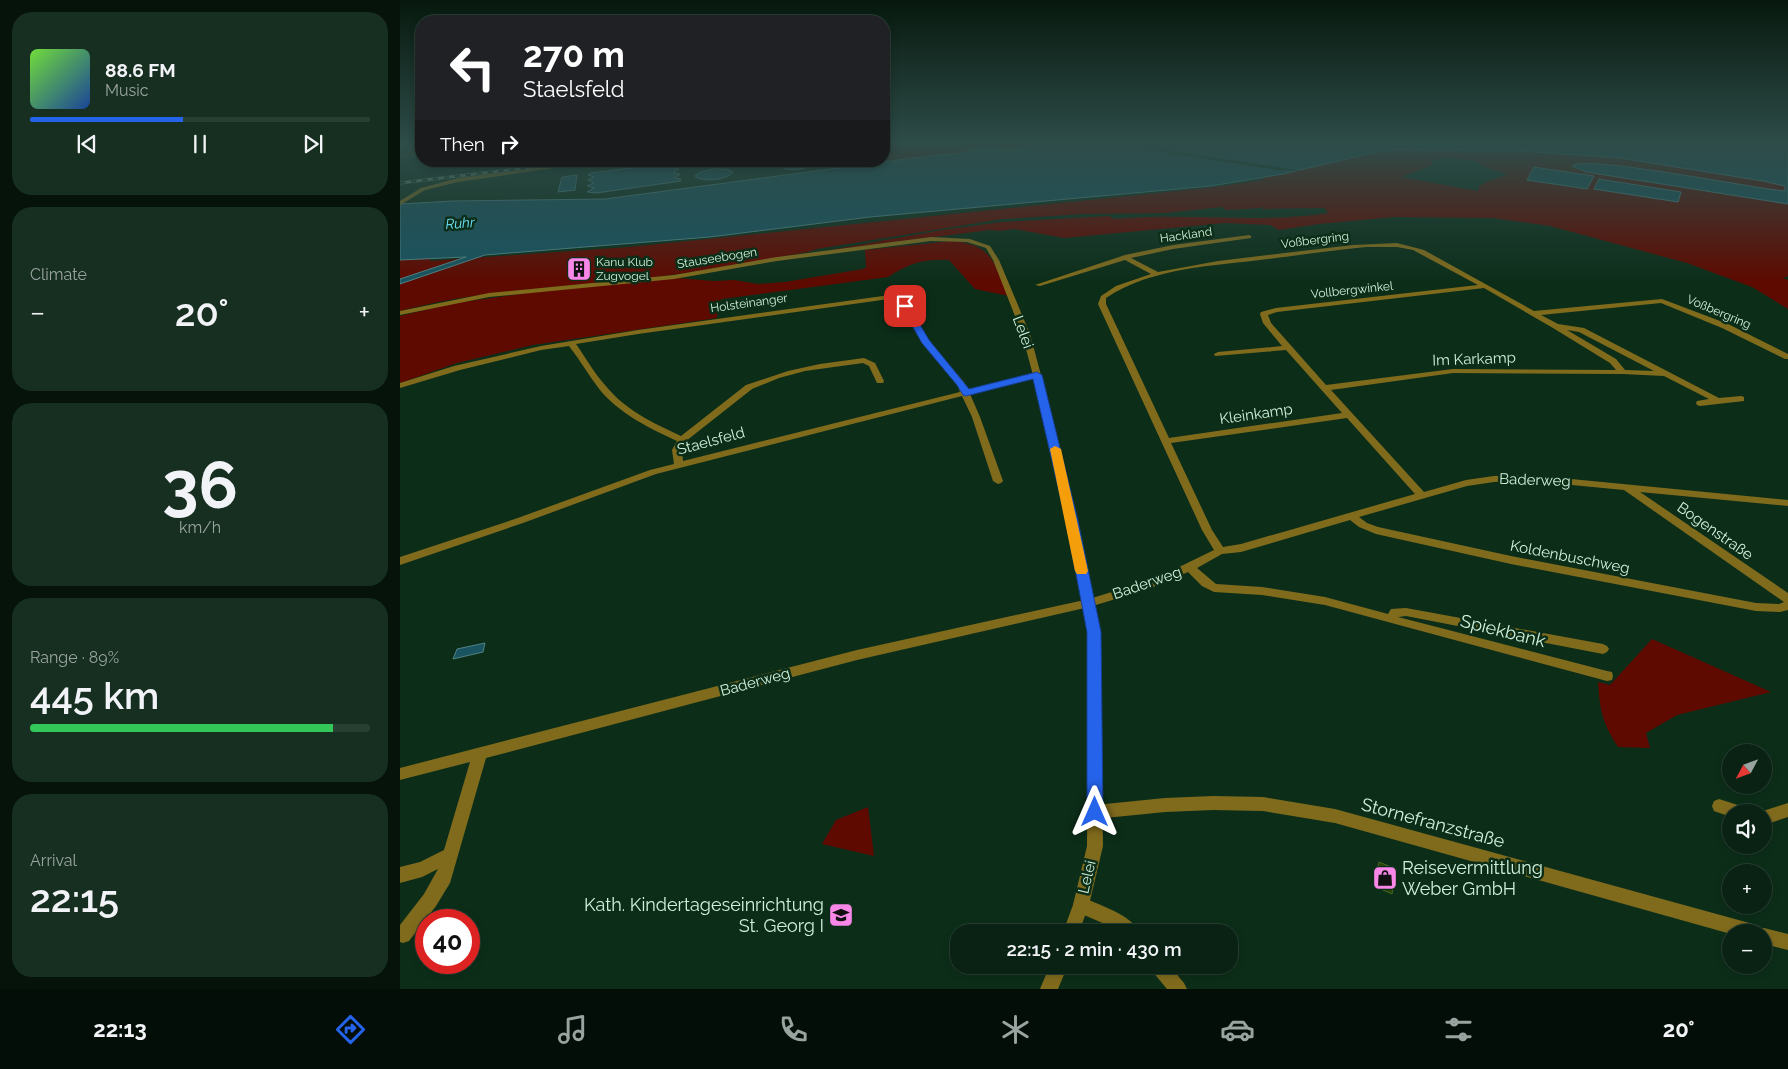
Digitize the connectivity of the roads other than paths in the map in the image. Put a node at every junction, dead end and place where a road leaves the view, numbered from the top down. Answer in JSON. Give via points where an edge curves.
{"nodes":[{"id":1,"x":423,"y":189,"type":"edge"},
{"id":2,"x":400,"y":203,"type":"edge"},
{"id":3,"x":1249,"y":237,"type":"dead end"},
{"id":4,"x":979,"y":243,"type":"joint"},
{"id":5,"x":1126,"y":258,"type":"junction"},
{"id":6,"x":1157,"y":274,"type":"junction"},
{"id":7,"x":1038,"y":285,"type":"dead end"},
{"id":8,"x":1485,"y":286,"type":"junction"},
{"id":9,"x":400,"y":313,"type":"edge"},
{"id":10,"x":1534,"y":313,"type":"junction"},
{"id":11,"x":1556,"y":326,"type":"junction"},
{"id":12,"x":571,"y":343,"type":"junction"},
{"id":13,"x":1288,"y":348,"type":"junction"},
{"id":14,"x":1218,"y":354,"type":"dead end"},
{"id":15,"x":1788,"y":356,"type":"edge"},
{"id":16,"x":1623,"y":372,"type":"junction"},
{"id":17,"x":1666,"y":374,"type":"junction"},
{"id":18,"x":1037,"y":375,"type":"junction"},
{"id":19,"x":880,"y":381,"type":"dead end"},
{"id":20,"x":400,"y":386,"type":"edge"},
{"id":21,"x":1326,"y":388,"type":"junction"},
{"id":22,"x":966,"y":393,"type":"junction"},
{"id":23,"x":1741,"y":399,"type":"dead end"},
{"id":24,"x":1718,"y":401,"type":"junction"},
{"id":25,"x":1700,"y":403,"type":"dead end"},
{"id":26,"x":1348,"y":415,"type":"junction"},
{"id":27,"x":682,"y":440,"type":"junction"},
{"id":28,"x":1166,"y":441,"type":"junction"},
{"id":29,"x":679,"y":465,"type":"junction"},
{"id":30,"x":998,"y":481,"type":"dead end"},
{"id":31,"x":1626,"y":486,"type":"junction"},
{"id":32,"x":1422,"y":496,"type":"junction"},
{"id":33,"x":1788,"y":503,"type":"edge"},
{"id":34,"x":1351,"y":516,"type":"junction"},
{"id":35,"x":1220,"y":551,"type":"junction"},
{"id":36,"x":400,"y":561,"type":"edge"},
{"id":37,"x":1190,"y":568,"type":"junction"},
{"id":38,"x":1788,"y":599,"type":"edge"},
{"id":39,"x":1089,"y":602,"type":"junction"},
{"id":40,"x":1788,"y":605,"type":"edge"},
{"id":41,"x":1390,"y":619,"type":"junction"},
{"id":42,"x":1603,"y":649,"type":"dead end"},
{"id":43,"x":1607,"y":676,"type":"dead end"},
{"id":44,"x":480,"y":754,"type":"junction"},
{"id":45,"x":400,"y":774,"type":"edge"},
{"id":46,"x":1719,"y":806,"type":"dead end"},
{"id":47,"x":1722,"y":807,"type":"edge"},
{"id":48,"x":1788,"y":810,"type":"edge"},
{"id":49,"x":1095,"y":812,"type":"junction"},
{"id":50,"x":1772,"y":815,"type":"edge"},
{"id":51,"x":452,"y":856,"type":"junction"},
{"id":52,"x":400,"y":875,"type":"edge"},
{"id":53,"x":1081,"y":905,"type":"junction"},
{"id":54,"x":1074,"y":924,"type":"edge"},
{"id":55,"x":1120,"y":924,"type":"edge"},
{"id":56,"x":1724,"y":924,"type":"edge"},
{"id":57,"x":403,"y":935,"type":"dead end"},
{"id":58,"x":1772,"y":938,"type":"edge"},
{"id":59,"x":1788,"y":942,"type":"edge"},
{"id":60,"x":1055,"y":974,"type":"edge"},
{"id":61,"x":1166,"y":974,"type":"edge"},
{"id":62,"x":1049,"y":989,"type":"edge"},
{"id":63,"x":1178,"y":989,"type":"edge"}],
"edges":[{"from":1,"to":2,"type":"street"},
{"from":3,"to":5,"type":"street","name":"Hackland","via":[[1173,247]]},
{"from":4,"to":9,"type":"street","name":"Stauseebogen","via":[[931,239],[664,278],[489,295]]},
{"from":4,"to":18,"type":"street","name":"Lelei","via":[[991,250],[996,260],[1026,334]]},
{"from":5,"to":6,"type":"street"},
{"from":5,"to":7,"type":"street","name":"Hackland"},
{"from":6,"to":8,"type":"street","name":"Voßbergring","via":[[1357,246],[1392,245],[1422,251]]},
{"from":6,"to":28,"type":"street","name":"Voßbergring","via":[[1118,288],[1102,300]]},
{"from":8,"to":10,"type":"street","name":"Voßbergring"},
{"from":8,"to":13,"type":"street","name":"Vollbergwinkel","via":[[1264,314],[1267,323]]},
{"from":10,"to":11,"type":"street","name":"Im Karkamp"},
{"from":10,"to":15,"type":"street","name":"Voßbergring","via":[[1662,302],[1725,326]]},
{"from":11,"to":16,"type":"street","name":"Im Karkamp","via":[[1613,361]]},
{"from":11,"to":17,"type":"street","name":"Im Karkamp","via":[[1581,330]]},
{"from":12,"to":20,"type":"street","name":"Holsteinanger","via":[[489,359]]},
{"from":12,"to":22,"type":"street","name":"Holsteinanger","via":[[890,297],[902,302],[925,342]]},
{"from":12,"to":27,"type":"street","via":[[614,401],[628,412]]},
{"from":13,"to":14,"type":"street"},
{"from":13,"to":21,"type":"street","name":"Vollbergwinkel"},
{"from":16,"to":17,"type":"street","name":"Im Karkamp"},
{"from":16,"to":21,"type":"street","name":"Im Karkamp","via":[[1453,372]]},
{"from":17,"to":24,"type":"street","name":"Im Karkamp"},
{"from":18,"to":22,"type":"street","name":"Staelsfeld"},
{"from":18,"to":39,"type":"street","name":"Lelei"},
{"from":19,"to":27,"type":"street","via":[[872,365],[864,360],[780,376],[749,387]]},
{"from":21,"to":26,"type":"street","name":"Vollbergwinkel"},
{"from":22,"to":29,"type":"street","name":"Staelsfeld"},
{"from":22,"to":30,"type":"street","name":"Holsteinanger"},
{"from":23,"to":24,"type":"street"},
{"from":24,"to":25,"type":"street"},
{"from":26,"to":28,"type":"street","name":"Kleinkamp"},
{"from":26,"to":32,"type":"street","name":"Vollbergwinkel"},
{"from":27,"to":29,"type":"street","via":[[677,450]]},
{"from":28,"to":35,"type":"street","name":"Voßbergring"},
{"from":29,"to":36,"type":"street","name":"Staelsfeld"},
{"from":31,"to":32,"type":"street","name":"Baderweg","via":[[1530,478],[1494,479],[1466,483]]},
{"from":31,"to":33,"type":"street","name":"Baderweg"},
{"from":31,"to":38,"type":"street","name":"Bogenstraße"},
{"from":32,"to":34,"type":"street","name":"Baderweg"},
{"from":34,"to":35,"type":"street","name":"Baderweg","via":[[1241,548]]},
{"from":34,"to":40,"type":"street","name":"Koldenbuschweg","via":[[1376,530],[1531,564],[1756,607]]},
{"from":35,"to":37,"type":"street","name":"Baderweg"},
{"from":37,"to":39,"type":"street","name":"Baderweg","via":[[1145,586]]},
{"from":37,"to":41,"type":"street","name":"Spiekbank","via":[[1214,588],[1262,591],[1325,601]]},
{"from":39,"to":44,"type":"street","name":"Baderweg","via":[[856,655]]},
{"from":39,"to":49,"type":"street","name":"Lelei","via":[[1094,632]]},
{"from":41,"to":42,"type":"street","name":"Spiekbank","via":[[1395,612],[1406,612]]},
{"from":41,"to":43,"type":"street","name":"Spiekbank"},
{"from":44,"to":45,"type":"street","name":"Baderweg"},
{"from":44,"to":51,"type":"street"},
{"from":46,"to":47,"type":"street"},
{"from":48,"to":50,"type":"street"},
{"from":49,"to":53,"type":"street","name":"Lelei","via":[[1095,846]]},
{"from":49,"to":56,"type":"street","name":"Stornefranzstraße","via":[[1165,804],[1213,803],[1263,804],[1335,816]]},
{"from":51,"to":52,"type":"street"},
{"from":51,"to":57,"type":"street","via":[[430,900]]},
{"from":53,"to":54,"type":"street","name":"Lelei"},
{"from":53,"to":55,"type":"street"},
{"from":58,"to":59,"type":"street"},
{"from":60,"to":62,"type":"street"},
{"from":61,"to":63,"type":"street"}]}
